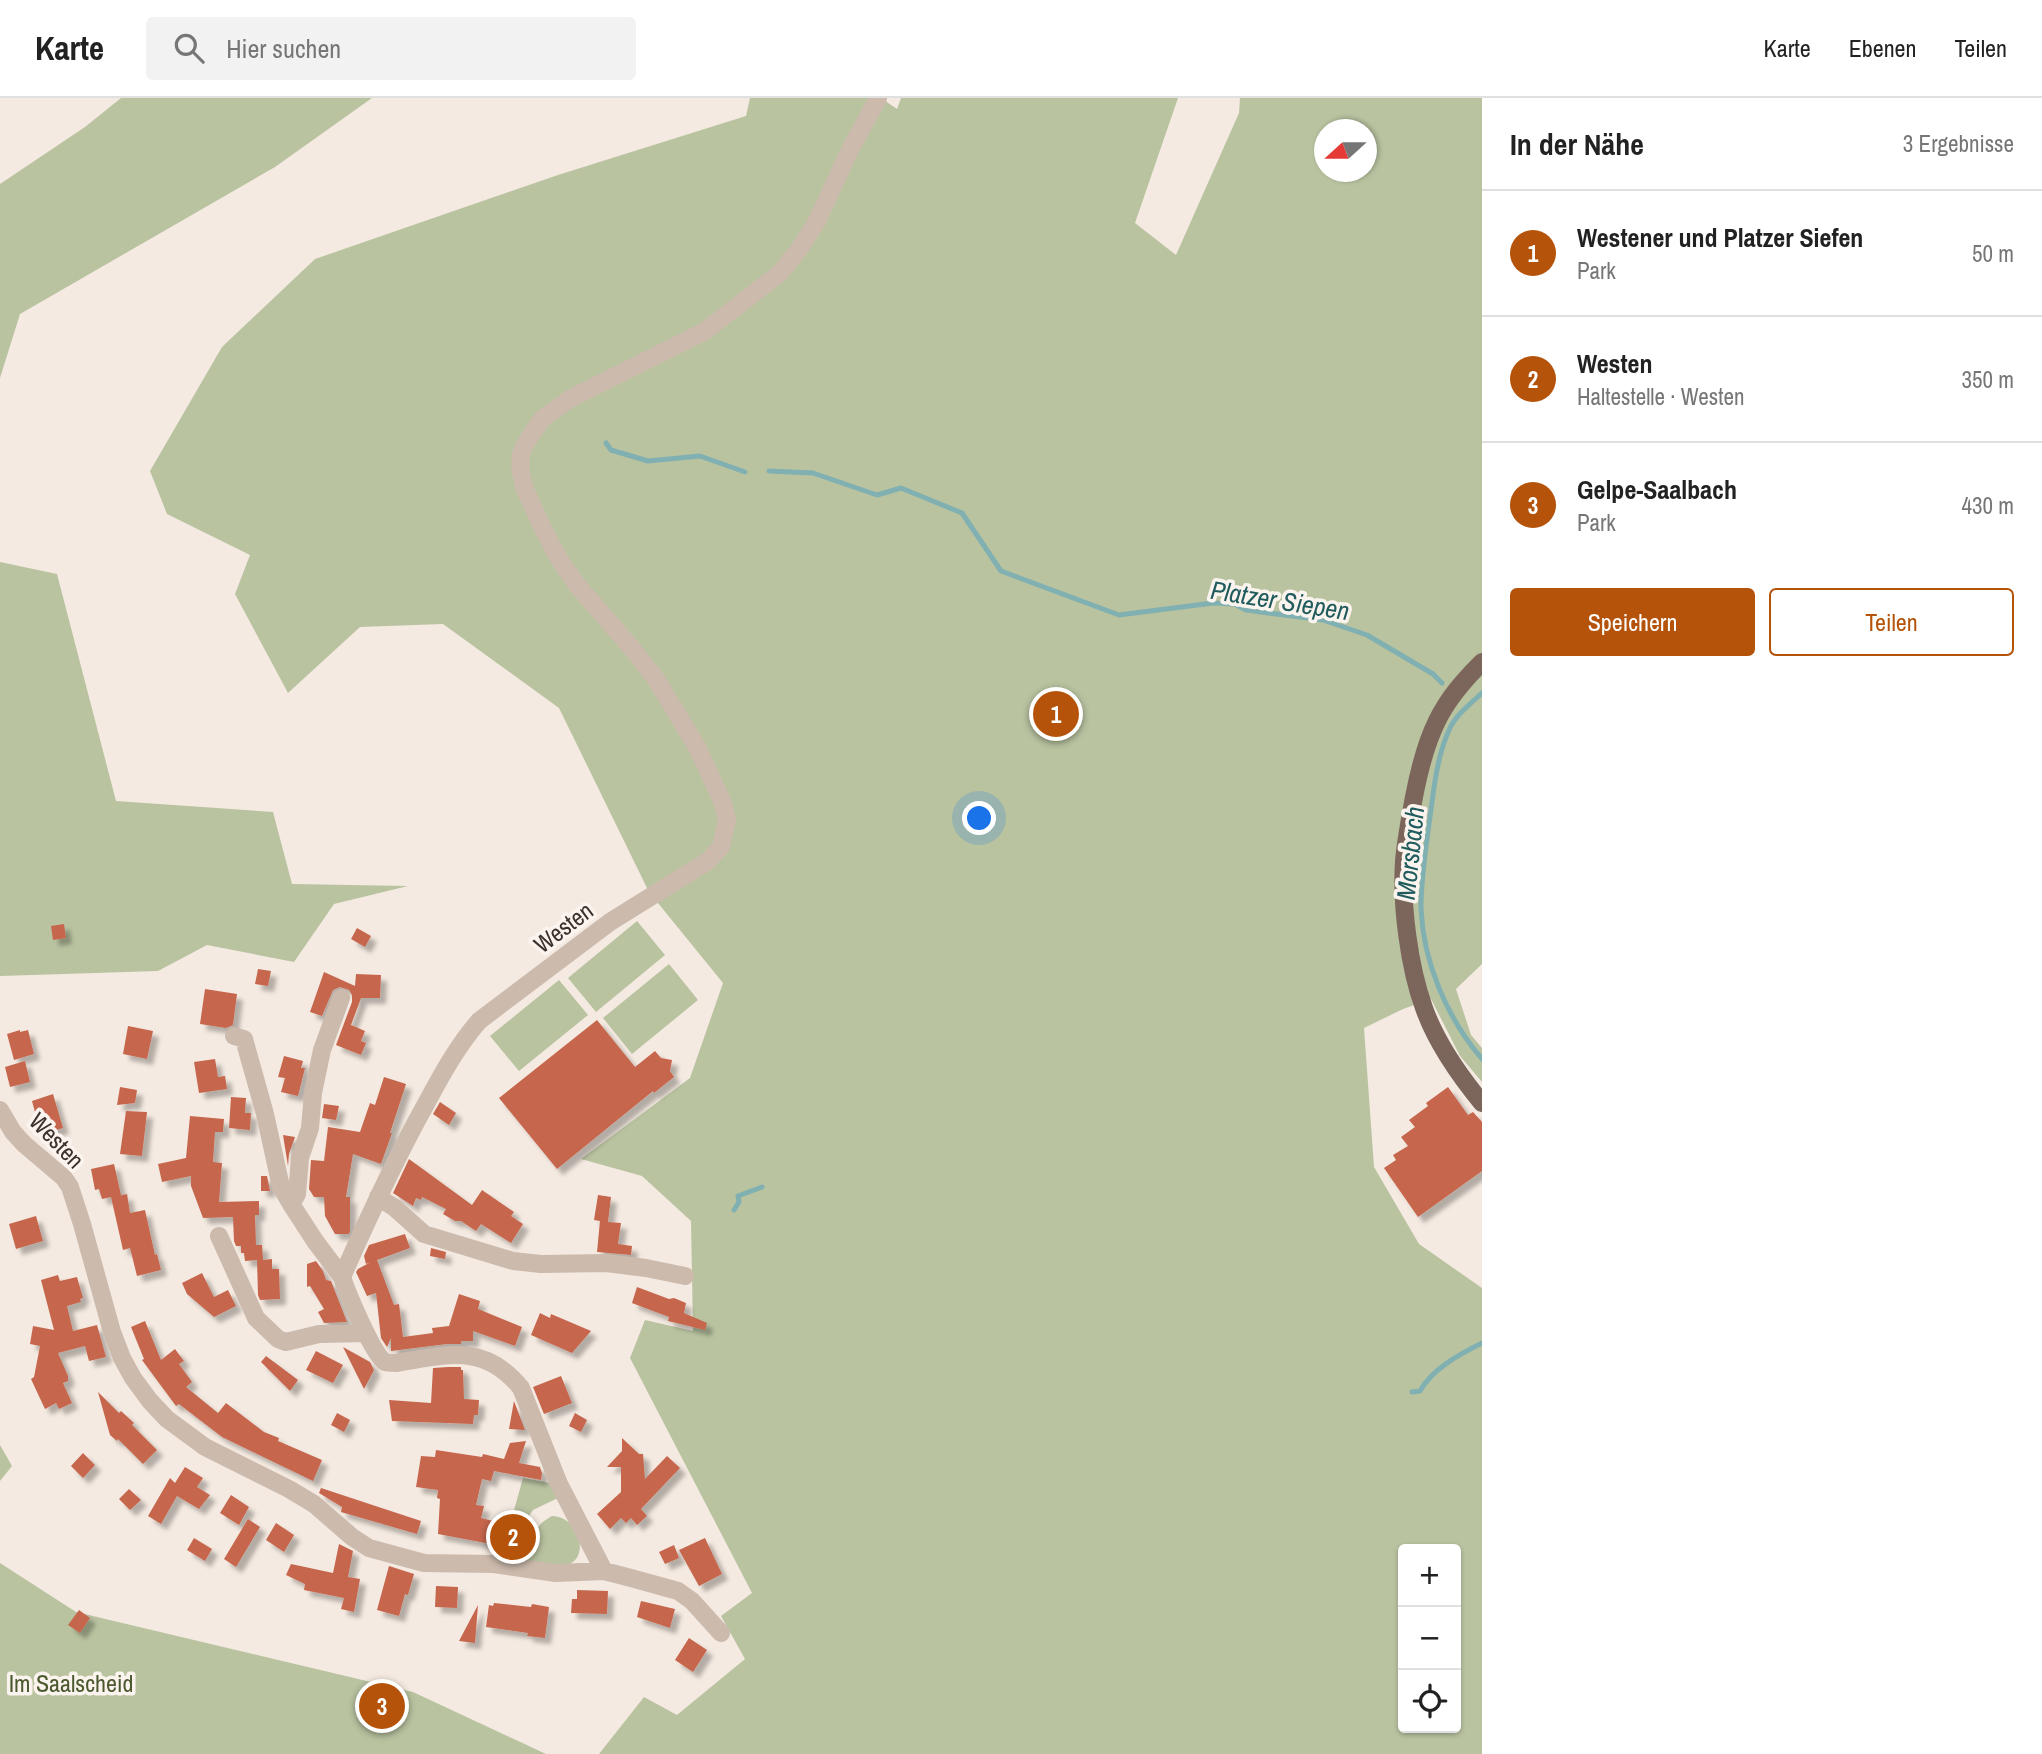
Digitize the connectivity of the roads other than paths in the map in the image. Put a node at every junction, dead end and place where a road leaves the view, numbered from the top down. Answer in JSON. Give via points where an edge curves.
{"nodes":[{"id":1,"x":878,"y":98,"type":"edge"},
{"id":2,"x":1482,"y":662,"type":"edge"},
{"id":3,"x":341,"y":998,"type":"dead end"},
{"id":4,"x":234,"y":1036,"type":"dead end"},
{"id":5,"x":1482,"y":1103,"type":"edge"},
{"id":6,"x":0,"y":1110,"type":"edge"},
{"id":7,"x":378,"y":1197,"type":"junction"},
{"id":8,"x":291,"y":1204,"type":"junction"},
{"id":9,"x":219,"y":1236,"type":"dead end"},
{"id":10,"x":685,"y":1276,"type":"dead end"},
{"id":11,"x":342,"y":1277,"type":"junction"},
{"id":12,"x":366,"y":1333,"type":"junction"},
{"id":13,"x":604,"y":1571,"type":"junction"},
{"id":14,"x":721,"y":1633,"type":"dead end"}],
"edges":[{"from":1,"to":7,"type":"street","name":"Westen","via":[[816,223],[780,273],[705,331],[556,408],[533,430],[521,454],[524,487],[559,559],[656,679],[697,747],[723,803],[725,833],[716,854],[698,869],[610,922],[479,1021],[444,1070]]},
{"from":2,"to":5,"type":"main road","via":[[1449,700],[1424,751],[1404,863],[1407,924],[1424,1008],[1445,1051]]},
{"from":3,"to":8,"type":"street","via":[[322,1050],[297,1194]]},
{"from":4,"to":8,"type":"street","via":[[244,1040],[281,1187]]},
{"from":6,"to":13,"type":"street","name":"Westen","via":[[13,1132],[70,1187],[121,1358],[167,1419],[205,1447],[314,1504],[369,1548],[424,1563],[494,1564],[556,1573]]},
{"from":7,"to":10,"type":"street","via":[[424,1234],[513,1261],[606,1263]]},
{"from":7,"to":11,"type":"street","name":"Westen"},
{"from":8,"to":11,"type":"street"},
{"from":9,"to":12,"type":"street","via":[[256,1318],[278,1339],[286,1342],[319,1334]]},
{"from":11,"to":12,"type":"street"},
{"from":12,"to":13,"type":"street","via":[[387,1363],[457,1353],[486,1361],[512,1377]]},
{"from":13,"to":14,"type":"street","name":"Westen","via":[[678,1591]]}]}
